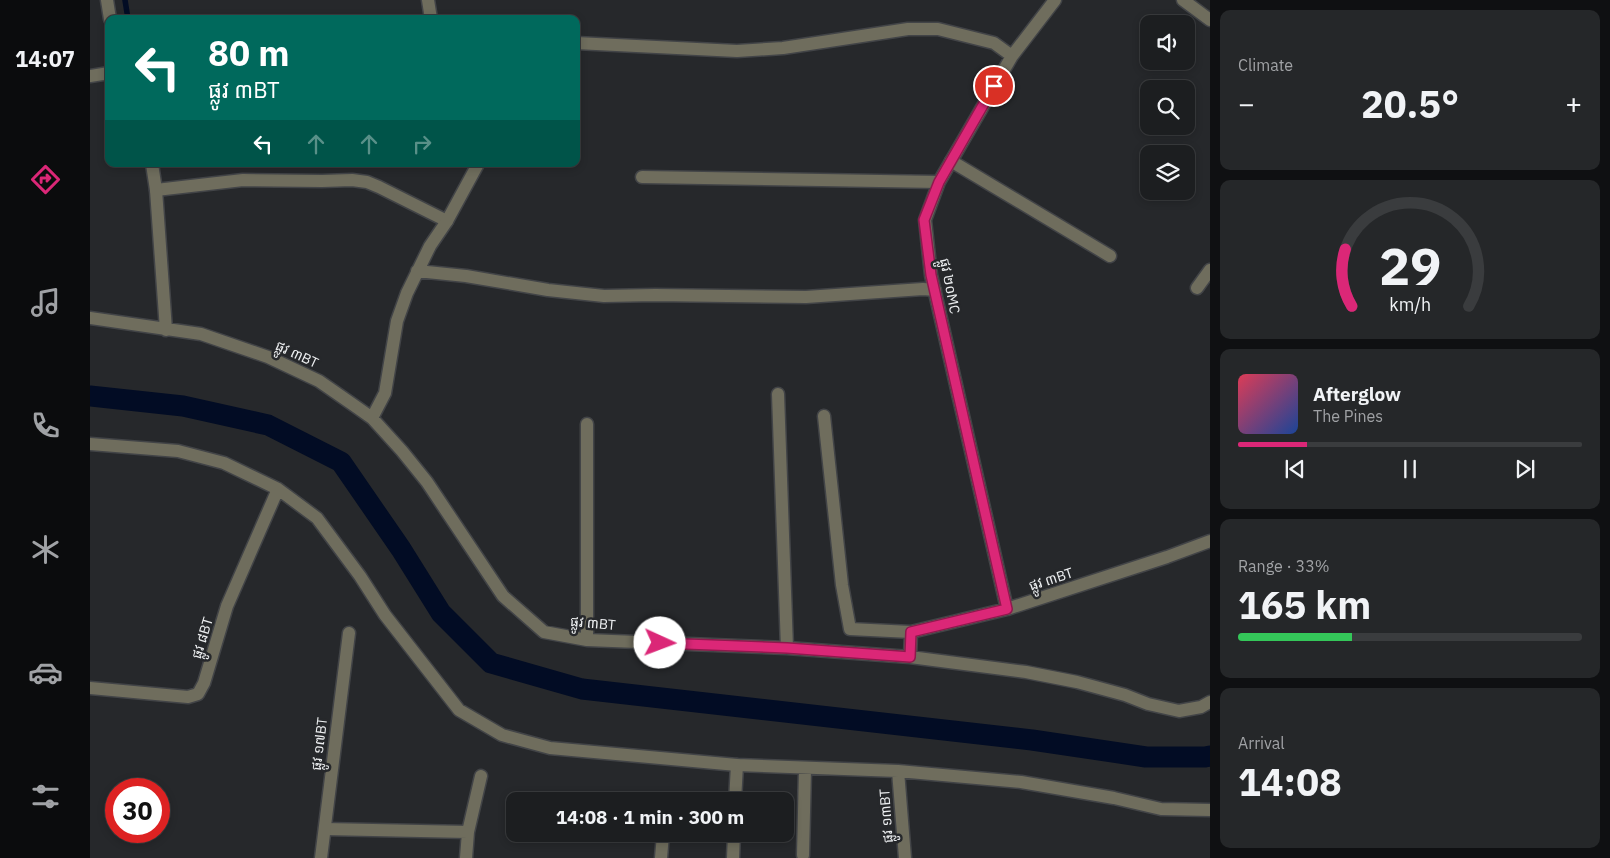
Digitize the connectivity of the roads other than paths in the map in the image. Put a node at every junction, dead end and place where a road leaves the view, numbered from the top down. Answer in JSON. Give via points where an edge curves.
{"nodes":[{"id":1,"x":107,"y":0,"type":"edge"},
{"id":2,"x":428,"y":0,"type":"edge"},
{"id":3,"x":1055,"y":0,"type":"edge"},
{"id":4,"x":1183,"y":0,"type":"edge"},
{"id":5,"x":109,"y":15,"type":"edge"},
{"id":6,"x":430,"y":15,"type":"edge"},
{"id":7,"x":1210,"y":20,"type":"edge"},
{"id":8,"x":580,"y":43,"type":"edge"},
{"id":9,"x":1012,"y":56,"type":"junction"},
{"id":10,"x":105,"y":74,"type":"edge"},
{"id":11,"x":90,"y":76,"type":"edge"},
{"id":12,"x":951,"y":161,"type":"junction"},
{"id":13,"x":152,"y":167,"type":"edge"},
{"id":14,"x":476,"y":167,"type":"edge"},
{"id":15,"x":642,"y":177,"type":"dead end"},
{"id":16,"x":939,"y":182,"type":"junction"},
{"id":17,"x":156,"y":190,"type":"junction"},
{"id":18,"x":447,"y":221,"type":"junction"},
{"id":19,"x":1110,"y":256,"type":"dead end"},
{"id":20,"x":417,"y":270,"type":"junction"},
{"id":21,"x":1210,"y":270,"type":"edge"},
{"id":22,"x":1197,"y":288,"type":"dead end"},
{"id":23,"x":935,"y":290,"type":"junction"},
{"id":24,"x":90,"y":318,"type":"edge"},
{"id":25,"x":166,"y":330,"type":"junction"},
{"id":26,"x":778,"y":394,"type":"dead end"},
{"id":27,"x":824,"y":416,"type":"dead end"},
{"id":28,"x":372,"y":418,"type":"junction"},
{"id":29,"x":587,"y":424,"type":"dead end"},
{"id":30,"x":90,"y":444,"type":"edge"},
{"id":31,"x":278,"y":489,"type":"junction"},
{"id":32,"x":1210,"y":541,"type":"edge"},
{"id":33,"x":1007,"y":609,"type":"junction"},
{"id":34,"x":911,"y":632,"type":"junction"},
{"id":35,"x":349,"y":633,"type":"dead end"},
{"id":36,"x":587,"y":640,"type":"junction"},
{"id":37,"x":787,"y":648,"type":"junction"},
{"id":38,"x":910,"y":657,"type":"junction"},
{"id":39,"x":90,"y":688,"type":"edge"},
{"id":40,"x":1210,"y":702,"type":"edge"},
{"id":41,"x":737,"y":766,"type":"junction"},
{"id":42,"x":805,"y":769,"type":"junction"},
{"id":43,"x":898,"y":771,"type":"junction"},
{"id":44,"x":481,"y":776,"type":"dead end"},
{"id":45,"x":736,"y":792,"type":"edge"},
{"id":46,"x":1210,"y":810,"type":"edge"},
{"id":47,"x":325,"y":830,"type":"junction"},
{"id":48,"x":468,"y":832,"type":"junction"},
{"id":49,"x":662,"y":842,"type":"edge"},
{"id":50,"x":734,"y":842,"type":"edge"},
{"id":51,"x":803,"y":855,"type":"dead end"},
{"id":52,"x":321,"y":858,"type":"edge"},
{"id":53,"x":466,"y":858,"type":"edge"},
{"id":54,"x":661,"y":858,"type":"edge"},
{"id":55,"x":733,"y":858,"type":"edge"},
{"id":56,"x":904,"y":858,"type":"edge"}],
"edges":[{"from":1,"to":5,"type":"street"},
{"from":2,"to":6,"type":"street"},
{"from":3,"to":9,"type":"street","name":"ផ្លូវ ២០MC"},
{"from":4,"to":7,"type":"street"},
{"from":8,"to":9,"type":"street","via":[[737,51],[783,48],[908,29],[938,29],[994,43]]},
{"from":9,"to":12,"type":"street","name":"ផ្លូវ ២០MC"},
{"from":10,"to":11,"type":"street"},
{"from":12,"to":16,"type":"street","name":"ផ្លូវ ២០MC"},
{"from":12,"to":19,"type":"street"},
{"from":13,"to":17,"type":"street"},
{"from":14,"to":18,"type":"street"},
{"from":15,"to":16,"type":"street"},
{"from":16,"to":23,"type":"street","name":"ផ្លូវ ២០MC","via":[[924,220]]},
{"from":17,"to":18,"type":"street","via":[[243,180],[352,180],[380,187]]},
{"from":17,"to":25,"type":"street"},
{"from":18,"to":20,"type":"street"},
{"from":20,"to":23,"type":"street","via":[[604,296],[806,297]]},
{"from":20,"to":28,"type":"street","via":[[397,321],[385,393]]},
{"from":21,"to":22,"type":"street"},
{"from":23,"to":33,"type":"street","name":"ផ្លូវ ២០MC"},
{"from":24,"to":25,"type":"street","name":"ផ្លូវ ៣BT"},
{"from":25,"to":28,"type":"street","name":"ផ្លូវ ៣BT","via":[[201,334],[268,357],[319,381]]},
{"from":26,"to":37,"type":"street"},
{"from":27,"to":34,"type":"street","name":"ផ្លូវ ៣BT","via":[[842,585],[850,628]]},
{"from":28,"to":36,"type":"street","name":"ផ្លូវ ៣BT","via":[[427,482],[503,596],[544,632]]},
{"from":29,"to":36,"type":"street"},
{"from":30,"to":31,"type":"street","via":[[178,451],[224,463]]},
{"from":31,"to":39,"type":"street","name":"ផ្លូវ ៨BT","via":[[227,606],[198,694],[188,696]]},
{"from":31,"to":41,"type":"street","via":[[316,518],[385,615],[459,710],[502,735],[550,748]]},
{"from":32,"to":33,"type":"street","name":"ផ្លូវ ៣BT"},
{"from":33,"to":34,"type":"street","name":"ផ្លូវ ៣BT"},
{"from":34,"to":38,"type":"street"},
{"from":35,"to":47,"type":"street","name":"ផ្លូវ ១៧BT"},
{"from":36,"to":37,"type":"street","name":"ផ្លូវ ៣BT"},
{"from":37,"to":38,"type":"street","name":"ផ្លូវ ៣BT"},
{"from":38,"to":40,"type":"street","name":"ផ្លូវ ៣BT","via":[[1077,682],[1179,710],[1202,707]]},
{"from":41,"to":42,"type":"street"},
{"from":41,"to":45,"type":"street"},
{"from":42,"to":43,"type":"street"},
{"from":42,"to":51,"type":"street"},
{"from":43,"to":46,"type":"street","via":[[1021,782],[1161,809]]},
{"from":43,"to":56,"type":"street","name":"ផ្លូវ ១៣BT"},
{"from":44,"to":48,"type":"street"},
{"from":47,"to":48,"type":"street"},
{"from":47,"to":52,"type":"street","name":"ផ្លូវ ១៧BT"},
{"from":48,"to":53,"type":"street"},
{"from":49,"to":54,"type":"street"},
{"from":50,"to":55,"type":"street"}]}
